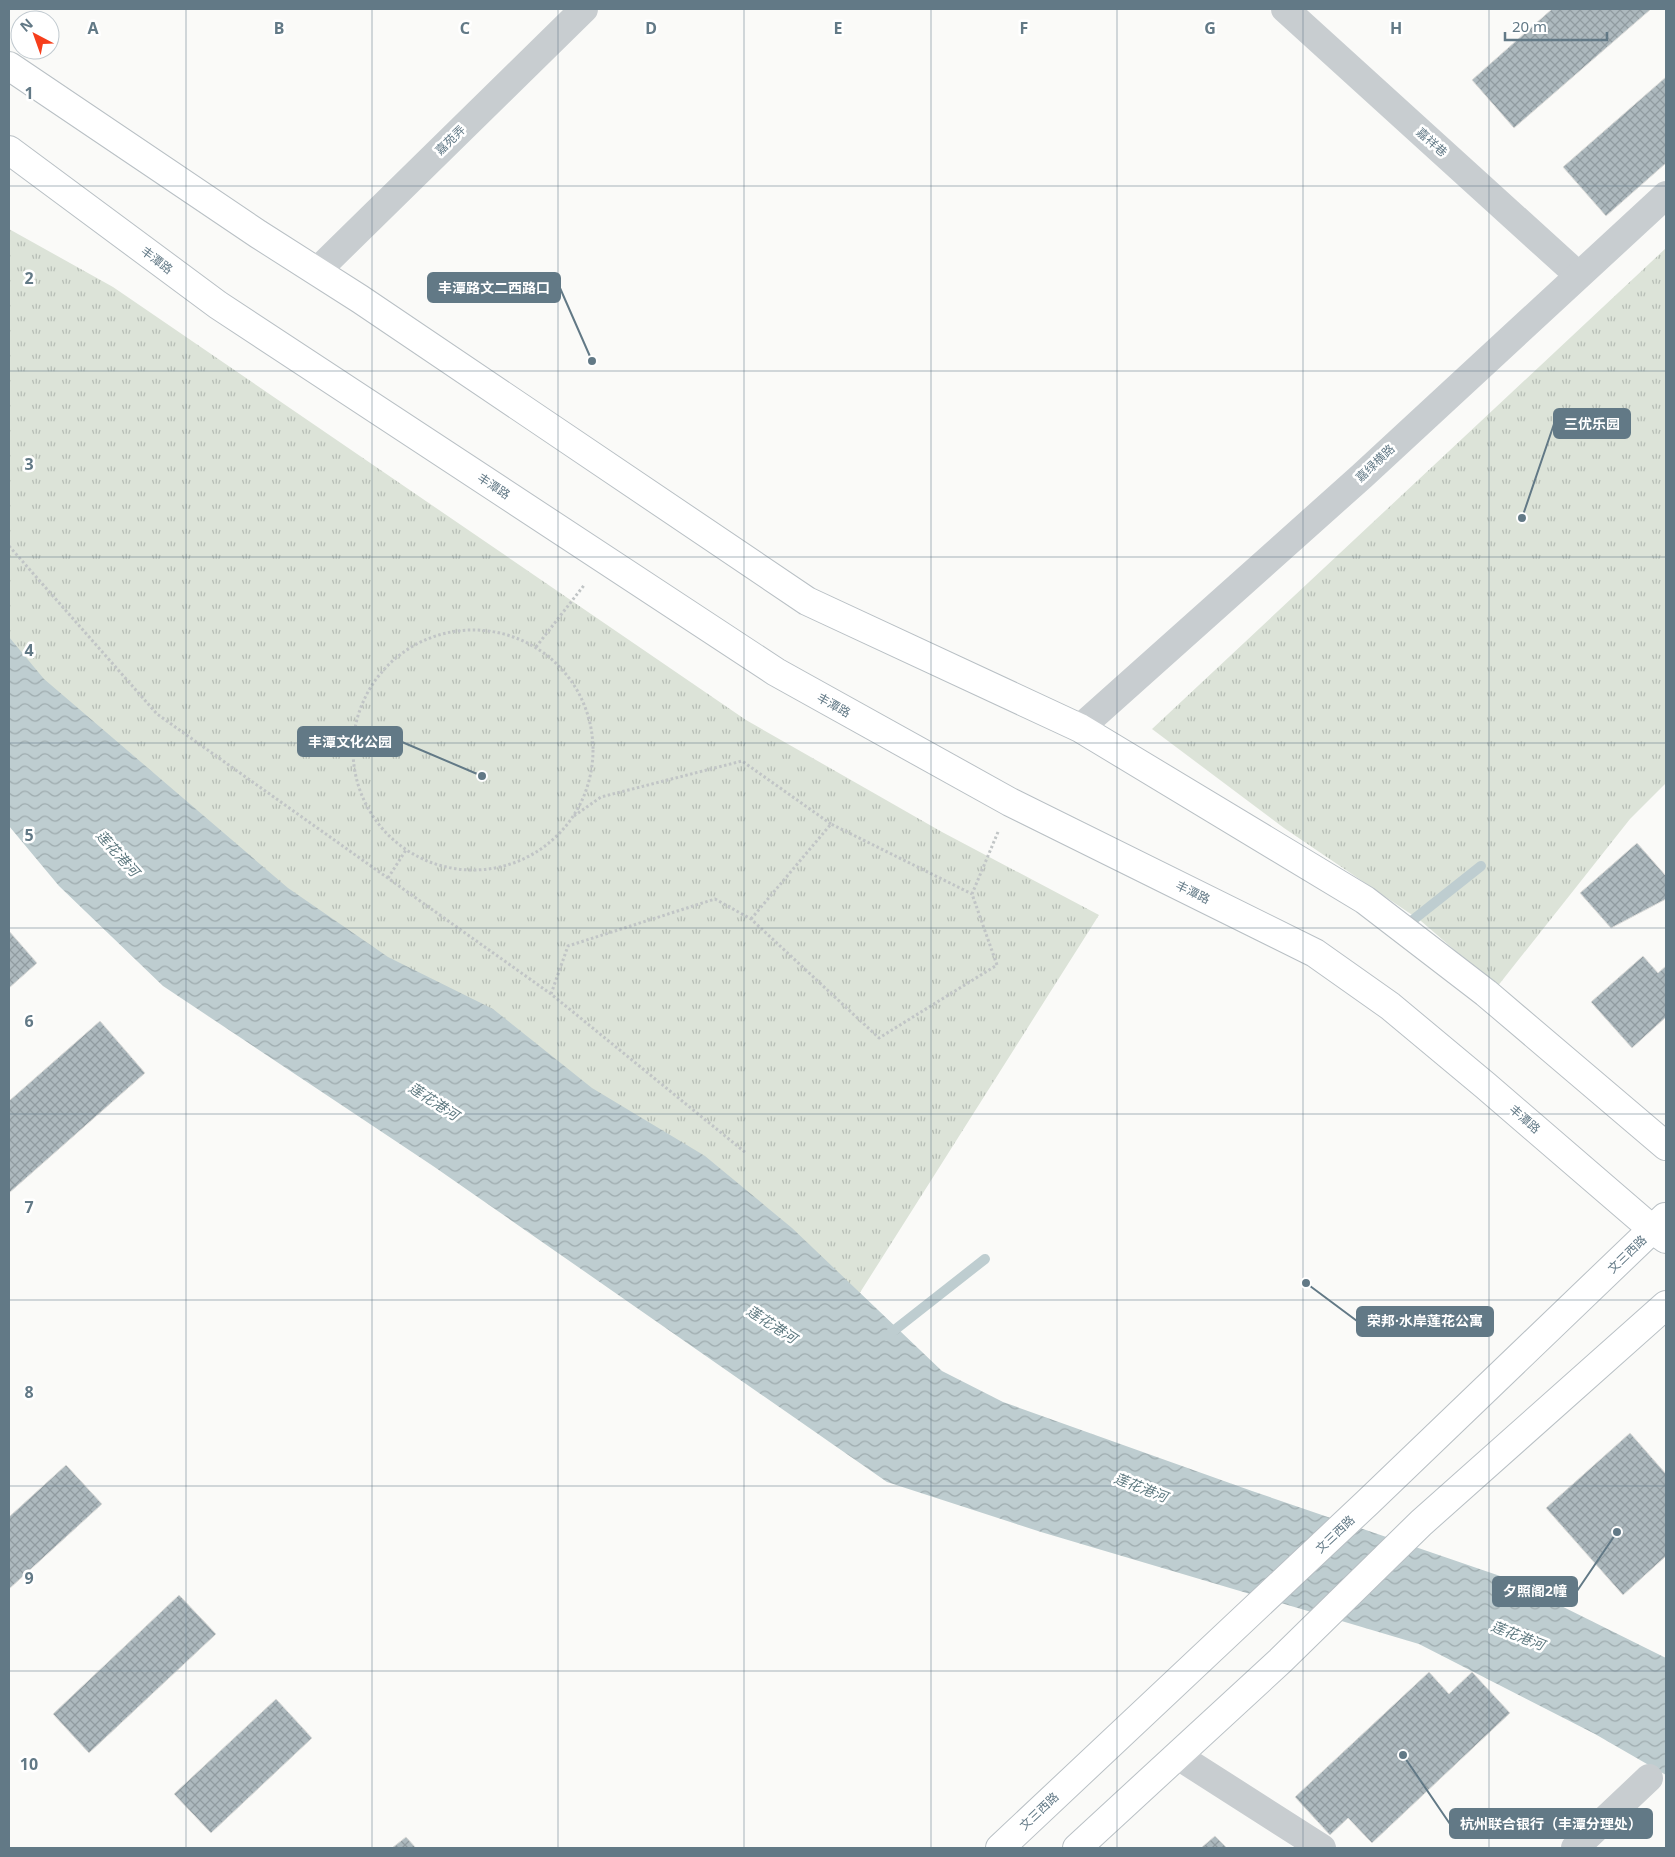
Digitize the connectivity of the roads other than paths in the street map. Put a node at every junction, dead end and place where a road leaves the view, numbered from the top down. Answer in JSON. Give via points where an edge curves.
{"nodes":[{"id":1,"x":584,"y":9,"type":"edge"},
{"id":2,"x":1285,"y":9,"type":"edge"},
{"id":3,"x":9,"y":66,"type":"edge"},
{"id":4,"x":9,"y":150,"type":"edge"},
{"id":5,"x":1666,"y":195,"type":"edge"},
{"id":6,"x":317,"y":271,"type":"junction"},
{"id":7,"x":1578,"y":275,"type":"junction"},
{"id":8,"x":1080,"y":728,"type":"junction"},
{"id":9,"x":1666,"y":1146,"type":"edge"},
{"id":10,"x":1662,"y":1228,"type":"edge"},
{"id":11,"x":1666,"y":1305,"type":"edge"},
{"id":12,"x":1178,"y":1756,"type":"junction"},
{"id":13,"x":1649,"y":1778,"type":"dead end"},
{"id":14,"x":1000,"y":1848,"type":"edge"},
{"id":15,"x":1078,"y":1848,"type":"edge"},
{"id":16,"x":1322,"y":1848,"type":"edge"},
{"id":17,"x":1575,"y":1848,"type":"edge"}],
"edges":[{"from":1,"to":6,"type":"street","name":"嘉苑弄"},
{"from":2,"to":7,"type":"street","name":"嘉祥巷"},
{"from":3,"to":6,"type":"main road"},
{"from":4,"to":10,"type":"main road","name":"丰潭路","via":[[218,306],[776,672],[1010,802],[1315,953],[1390,1006]]},
{"from":5,"to":7,"type":"street","name":"嘉绿横路"},
{"from":6,"to":8,"type":"main road","via":[[807,601]]},
{"from":7,"to":8,"type":"street","name":"嘉绿横路","via":[[1362,476]]},
{"from":8,"to":9,"type":"main road","via":[[1365,900],[1486,993]]},
{"from":10,"to":14,"type":"main road","name":"文三西路"},
{"from":11,"to":12,"type":"main road","via":[[1421,1523]]},
{"from":12,"to":15,"type":"main road"},
{"from":12,"to":16,"type":"street"},
{"from":13,"to":17,"type":"street"}]}
